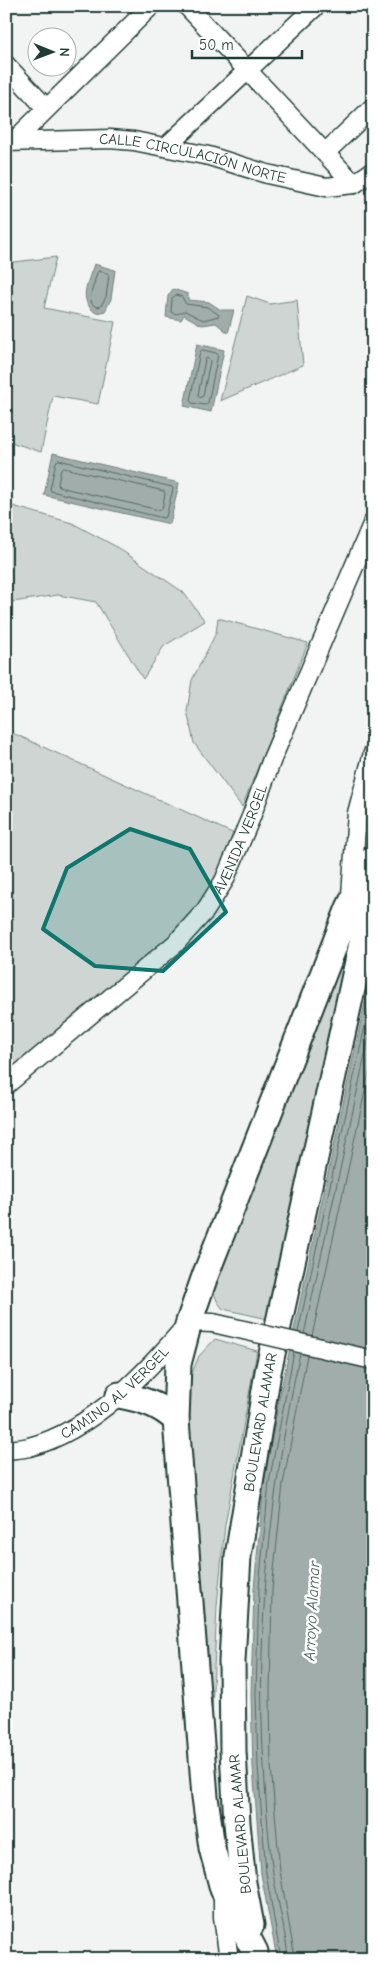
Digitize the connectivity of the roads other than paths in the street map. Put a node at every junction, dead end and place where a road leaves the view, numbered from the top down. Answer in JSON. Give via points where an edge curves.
{"nodes":[{"id":1,"x":151,"y":6,"type":"edge"},
{"id":2,"x":188,"y":6,"type":"edge"},
{"id":3,"x":316,"y":6,"type":"edge"},
{"id":4,"x":6,"y":65,"type":"edge"},
{"id":5,"x":248,"y":71,"type":"junction"},
{"id":6,"x":373,"y":107,"type":"edge"},
{"id":7,"x":46,"y":108,"type":"junction"},
{"id":8,"x":10,"y":141,"type":"edge"},
{"id":9,"x":167,"y":146,"type":"junction"},
{"id":10,"x":325,"y":153,"type":"junction"},
{"id":11,"x":373,"y":171,"type":"edge"},
{"id":12,"x":354,"y":184,"type":"junction"},
{"id":13,"x":373,"y":522,"type":"edge"},
{"id":14,"x":373,"y":753,"type":"edge"},
{"id":15,"x":373,"y":859,"type":"edge"},
{"id":16,"x":373,"y":893,"type":"edge"},
{"id":17,"x":350,"y":908,"type":"junction"},
{"id":18,"x":6,"y":1085,"type":"edge"},
{"id":19,"x":201,"y":1323,"type":"junction"},
{"id":20,"x":373,"y":1360,"type":"edge"},
{"id":21,"x":119,"y":1395,"type":"junction"},
{"id":22,"x":176,"y":1420,"type":"junction"},
{"id":23,"x":6,"y":1450,"type":"edge"},
{"id":24,"x":223,"y":1889,"type":"junction"},
{"id":25,"x":256,"y":1956,"type":"edge"},
{"id":26,"x":228,"y":1959,"type":"edge"}],
"edges":[{"from":1,"to":7,"type":"street"},
{"from":2,"to":5,"type":"street"},
{"from":3,"to":5,"type":"street"},
{"from":4,"to":7,"type":"street"},
{"from":5,"to":9,"type":"street"},
{"from":5,"to":10,"type":"street"},
{"from":6,"to":10,"type":"street"},
{"from":7,"to":8,"type":"street"},
{"from":8,"to":9,"type":"street","name":"CALLE CIRCULACIÓN NORTE","via":[[110,140]]},
{"from":9,"to":12,"type":"street","name":"CALLE CIRCULACIÓN NORTE","via":[[326,187]]},
{"from":10,"to":12,"type":"street"},
{"from":11,"to":12,"type":"street","name":"CALLE CIRCULACIÓN NORTE"},
{"from":13,"to":18,"type":"street","name":"AVENIDA VERGEL","via":[[224,881],[205,911],[175,944]]},
{"from":14,"to":17,"type":"street","via":[[357,813]]},
{"from":15,"to":17,"type":"highway"},
{"from":16,"to":25,"type":"highway","name":"BOULEVARD ALAMAR","via":[[268,1372],[238,1556],[232,1661],[233,1752],[238,1832]]},
{"from":17,"to":19,"type":"highway","via":[[205,1276]]},
{"from":19,"to":20,"type":"street","bridge":true},
{"from":19,"to":21,"type":"street","name":"CAMINO AL VERGEL"},
{"from":19,"to":22,"type":"highway","via":[[178,1364]]},
{"from":21,"to":22,"type":"highway","via":[[148,1401],[166,1410]]},
{"from":21,"to":23,"type":"street","name":"CAMINO AL VERGEL","via":[[60,1435],[29,1447]]},
{"from":22,"to":24,"type":"highway","via":[[205,1798],[212,1848]]},
{"from":24,"to":25,"type":"highway"},
{"from":24,"to":26,"type":"street"}]}
